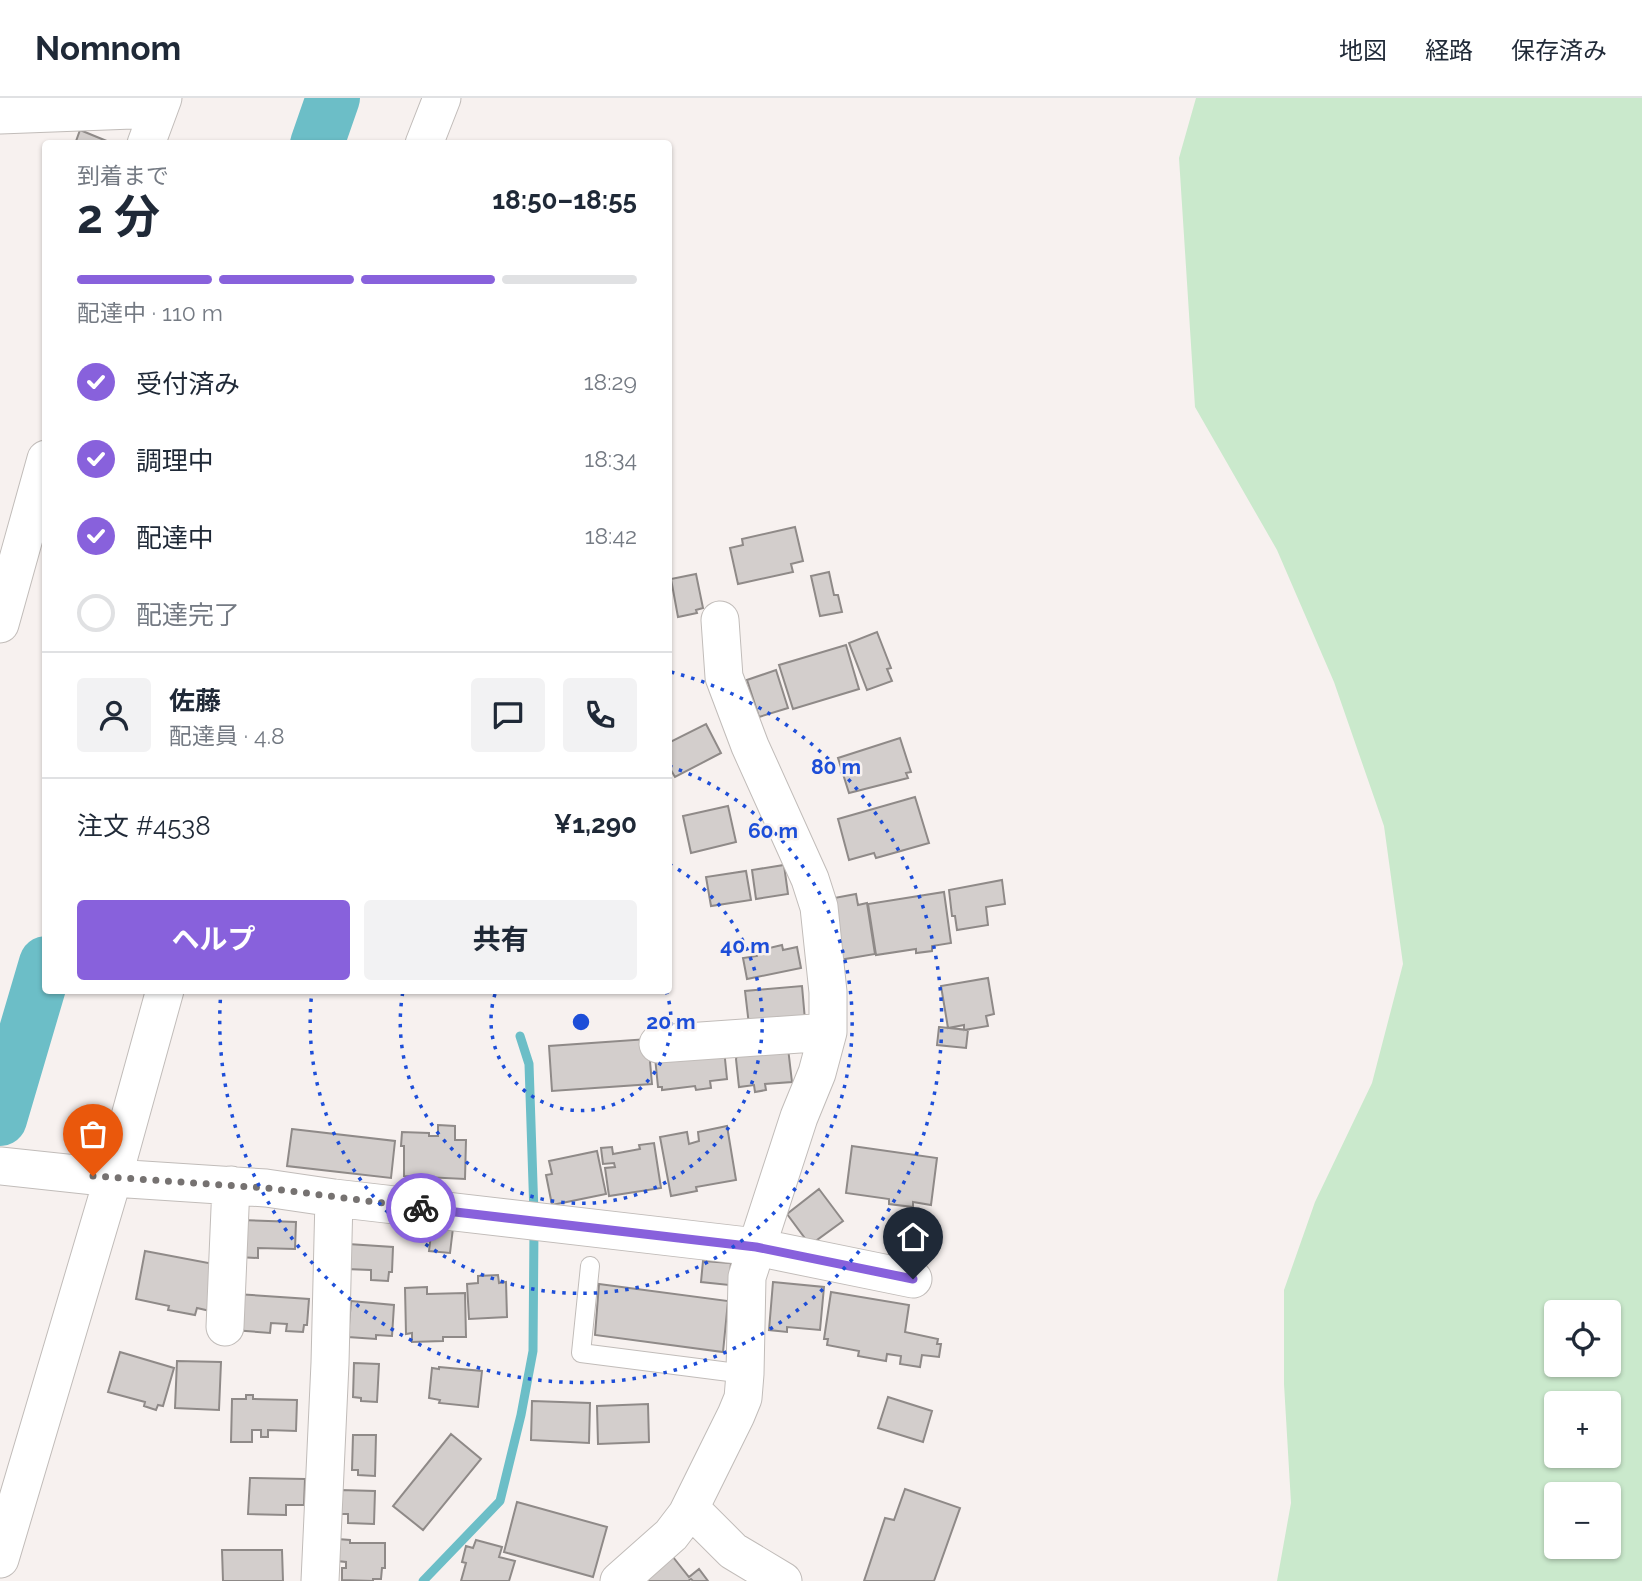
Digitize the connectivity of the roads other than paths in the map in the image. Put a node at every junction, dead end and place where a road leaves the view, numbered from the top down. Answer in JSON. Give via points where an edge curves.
{"nodes":[{"id":1,"x":442,"y":98,"type":"edge"},
{"id":2,"x":161,"y":103,"type":"edge"},
{"id":3,"x":0,"y":115,"type":"edge"},
{"id":4,"x":147,"y":140,"type":"edge"},
{"id":5,"x":426,"y":140,"type":"edge"},
{"id":6,"x":42,"y":473,"type":"edge"},
{"id":7,"x":720,"y":620,"type":"dead end"},
{"id":8,"x":0,"y":624,"type":"edge"},
{"id":9,"x":164,"y":994,"type":"edge"},
{"id":10,"x":828,"y":1032,"type":"junction"},
{"id":11,"x":659,"y":1044,"type":"dead end"},
{"id":12,"x":0,"y":1166,"type":"edge"},
{"id":13,"x":103,"y":1177,"type":"junction"},
{"id":14,"x":232,"y":1185,"type":"junction"},
{"id":15,"x":334,"y":1198,"type":"junction"},
{"id":16,"x":756,"y":1247,"type":"junction"},
{"id":17,"x":590,"y":1266,"type":"dead end"},
{"id":18,"x":913,"y":1279,"type":"dead end"},
{"id":19,"x":225,"y":1327,"type":"dead end"},
{"id":20,"x":745,"y":1374,"type":"junction"},
{"id":21,"x":690,"y":1508,"type":"junction"},
{"id":22,"x":0,"y":1559,"type":"edge"},
{"id":23,"x":320,"y":1581,"type":"edge"},
{"id":24,"x":619,"y":1581,"type":"edge"},
{"id":25,"x":783,"y":1581,"type":"edge"}],
"edges":[{"from":1,"to":5,"type":"street"},
{"from":2,"to":3,"type":"street"},
{"from":2,"to":4,"type":"street"},
{"from":6,"to":8,"type":"street"},
{"from":7,"to":10,"type":"street","via":[[724,677],[819,907]]},
{"from":9,"to":13,"type":"street"},
{"from":10,"to":11,"type":"street"},
{"from":10,"to":16,"type":"street"},
{"from":12,"to":13,"type":"street"},
{"from":13,"to":14,"type":"street"},
{"from":13,"to":22,"type":"street"},
{"from":14,"to":15,"type":"street"},
{"from":14,"to":19,"type":"street"},
{"from":15,"to":16,"type":"street"},
{"from":15,"to":23,"type":"street"},
{"from":16,"to":18,"type":"street"},
{"from":16,"to":20,"type":"street","via":[[747,1277]]},
{"from":17,"to":20,"type":"lane","via":[[581,1353]]},
{"from":20,"to":21,"type":"street","via":[[743,1398]]},
{"from":21,"to":24,"type":"street","via":[[671,1535]]},
{"from":21,"to":25,"type":"street","via":[[733,1551]]}]}
